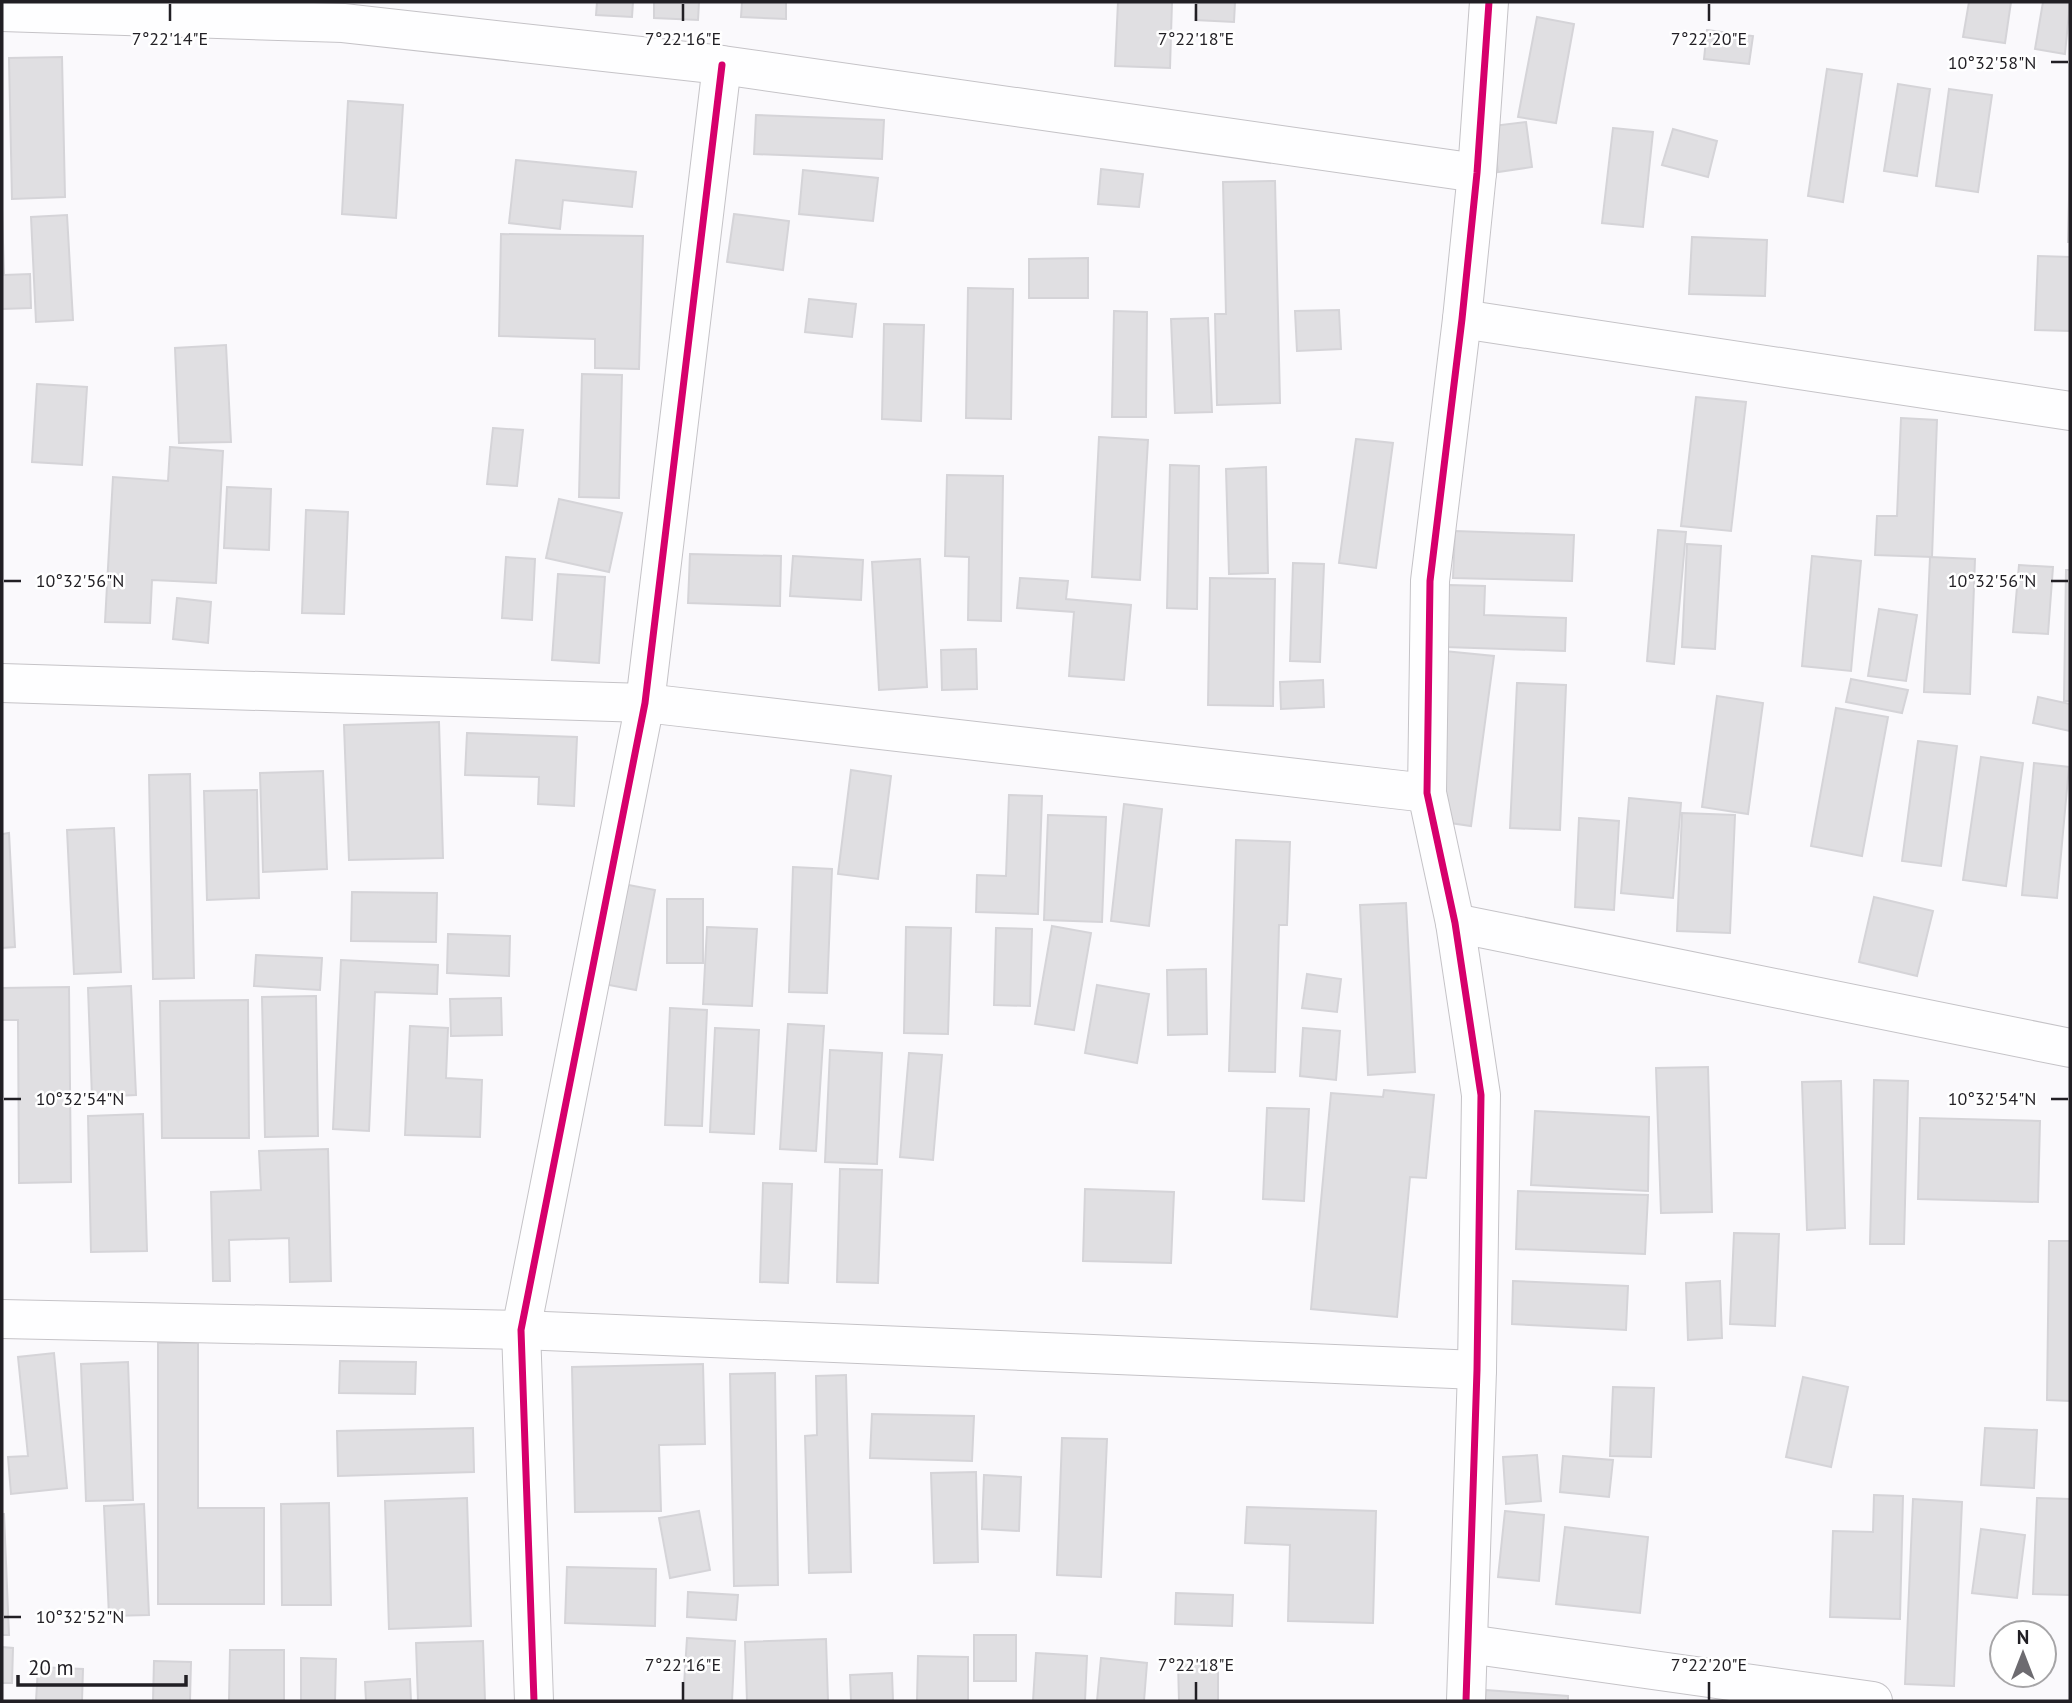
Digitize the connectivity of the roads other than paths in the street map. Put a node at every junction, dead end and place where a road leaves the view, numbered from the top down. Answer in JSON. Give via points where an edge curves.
{"nodes":[{"id":1,"x":1489,"y":2,"type":"edge"},
{"id":2,"x":2,"y":12,"type":"edge"},
{"id":3,"x":722,"y":65,"type":"junction"},
{"id":4,"x":1477,"y":173,"type":"junction"},
{"id":5,"x":1462,"y":319,"type":"junction"},
{"id":6,"x":2070,"y":411,"type":"edge"},
{"id":7,"x":2,"y":683,"type":"edge"},
{"id":8,"x":645,"y":703,"type":"junction"},
{"id":9,"x":1427,"y":793,"type":"junction"},
{"id":10,"x":1455,"y":923,"type":"junction"},
{"id":11,"x":2070,"y":1048,"type":"edge"},
{"id":12,"x":2,"y":1320,"type":"edge"},
{"id":13,"x":521,"y":1330,"type":"junction"},
{"id":14,"x":1477,"y":1370,"type":"junction"},
{"id":15,"x":1468,"y":1644,"type":"junction"},
{"id":16,"x":534,"y":1701,"type":"edge"},
{"id":17,"x":1466,"y":1701,"type":"edge"},
{"id":18,"x":1873,"y":1701,"type":"edge"}],
"edges":[{"from":1,"to":4,"type":"street"},
{"from":2,"to":3,"type":"street","via":[[344,23]]},
{"from":3,"to":4,"type":"street"},
{"from":3,"to":8,"type":"street"},
{"from":4,"to":5,"type":"street"},
{"from":5,"to":6,"type":"street"},
{"from":5,"to":9,"type":"street","via":[[1430,582]]},
{"from":7,"to":8,"type":"street"},
{"from":8,"to":9,"type":"street"},
{"from":8,"to":13,"type":"street"},
{"from":9,"to":10,"type":"street"},
{"from":10,"to":11,"type":"street"},
{"from":10,"to":14,"type":"street","via":[[1481,1096]]},
{"from":12,"to":13,"type":"street"},
{"from":13,"to":14,"type":"street"},
{"from":13,"to":16,"type":"street"},
{"from":14,"to":15,"type":"street"},
{"from":15,"to":17,"type":"street"},
{"from":15,"to":18,"type":"street"}]}
